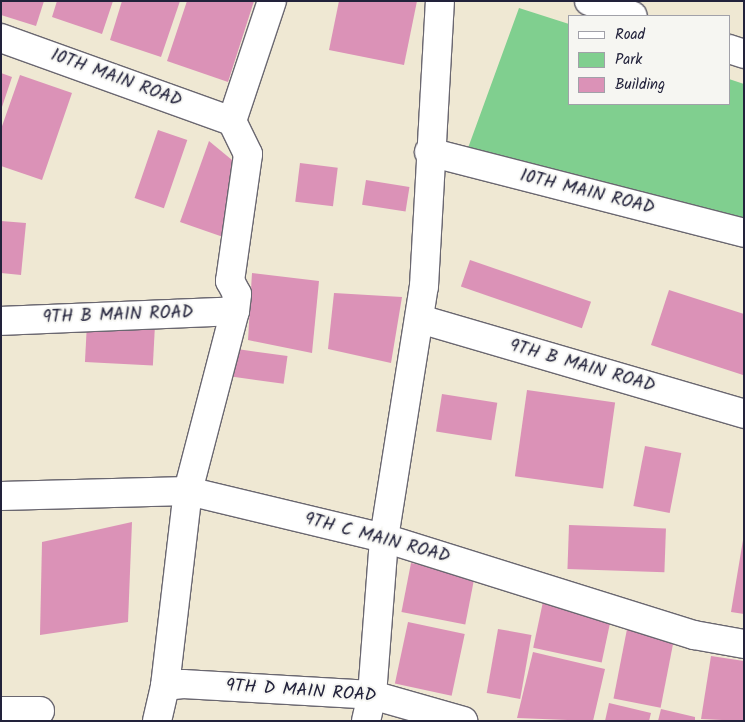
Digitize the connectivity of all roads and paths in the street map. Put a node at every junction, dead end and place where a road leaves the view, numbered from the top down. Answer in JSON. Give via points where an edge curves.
{"nodes":[{"id":1,"x":272,"y":1,"type":"edge"},
{"id":2,"x":440,"y":1,"type":"edge"},
{"id":3,"x":589,"y":1,"type":"edge"},
{"id":4,"x":630,"y":15,"type":"edge"},
{"id":5,"x":1,"y":38,"type":"edge"},
{"id":6,"x":730,"y":49,"type":"edge"},
{"id":7,"x":744,"y":54,"type":"edge"},
{"id":8,"x":232,"y":121,"type":"junction"},
{"id":9,"x":430,"y":152,"type":"junction"},
{"id":10,"x":744,"y":233,"type":"edge"},
{"id":11,"x":235,"y":311,"type":"junction"},
{"id":12,"x":420,"y":319,"type":"junction"},
{"id":13,"x":1,"y":321,"type":"edge"},
{"id":14,"x":744,"y":414,"type":"edge"},
{"id":15,"x":188,"y":491,"type":"junction"},
{"id":16,"x":1,"y":496,"type":"edge"},
{"id":17,"x":384,"y":538,"type":"junction"},
{"id":18,"x":744,"y":644,"type":"edge"},
{"id":19,"x":165,"y":686,"type":"junction"},
{"id":20,"x":369,"y":708,"type":"edge"},
{"id":21,"x":1,"y":711,"type":"edge"},
{"id":22,"x":40,"y":711,"type":"dead end"},
{"id":23,"x":158,"y":721,"type":"edge"},
{"id":24,"x":463,"y":721,"type":"edge"}],
"edges":[{"from":1,"to":8,"type":"street"},
{"from":2,"to":9,"type":"street"},
{"from":3,"to":4,"type":"street"},
{"from":5,"to":8,"type":"street","name":"10TH MAIN ROAD"},
{"from":6,"to":7,"type":"street"},
{"from":8,"to":11,"type":"street","via":[[248,154],[230,281],[237,294]]},
{"from":9,"to":10,"type":"street","name":"10TH MAIN ROAD"},
{"from":9,"to":12,"type":"street"},
{"from":11,"to":13,"type":"street","name":"9TH B MAIN ROAD"},
{"from":11,"to":15,"type":"street"},
{"from":12,"to":14,"type":"street","name":"9TH B MAIN ROAD"},
{"from":12,"to":17,"type":"street"},
{"from":15,"to":16,"type":"street","name":"9TH C MAIN ROAD"},
{"from":15,"to":17,"type":"street","name":"9TH C MAIN ROAD"},
{"from":15,"to":19,"type":"street"},
{"from":17,"to":18,"type":"street","name":"9TH C MAIN ROAD","via":[[694,635]]},
{"from":17,"to":20,"type":"street"},
{"from":19,"to":20,"type":"street","name":"9TH D MAIN ROAD","via":[[183,684]]},
{"from":19,"to":23,"type":"street"},
{"from":20,"to":24,"type":"street","name":"9TH D MAIN ROAD"},
{"from":21,"to":22,"type":"street"}]}
